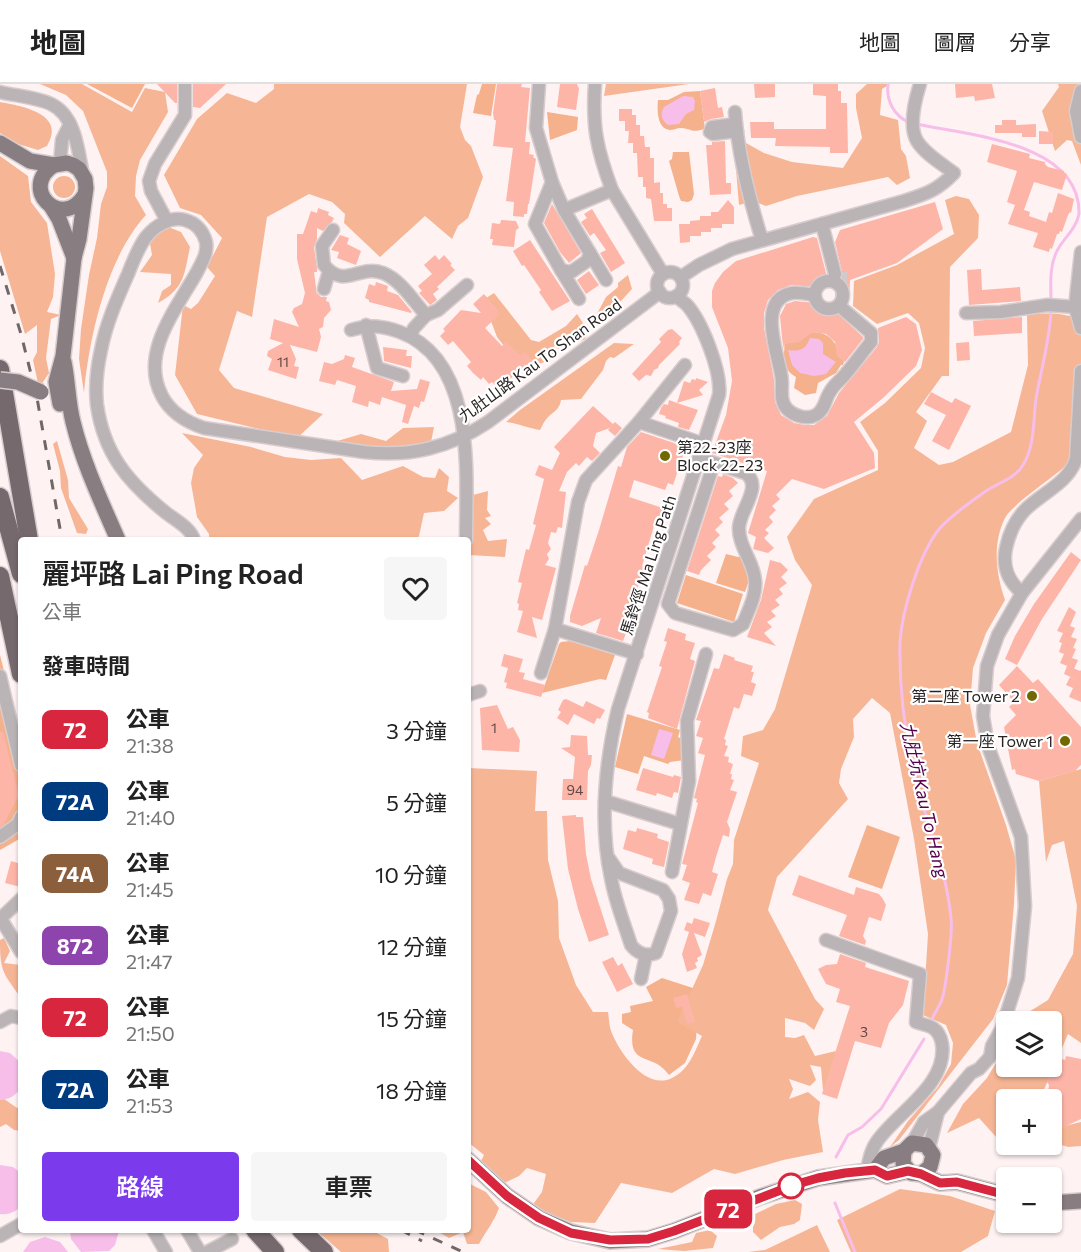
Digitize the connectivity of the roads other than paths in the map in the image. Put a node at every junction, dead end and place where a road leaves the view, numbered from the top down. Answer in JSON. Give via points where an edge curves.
{"nodes":[{"id":1,"x":185,"y":84,"type":"edge"},
{"id":2,"x":540,"y":84,"type":"edge"},
{"id":3,"x":595,"y":84,"type":"edge"},
{"id":4,"x":920,"y":84,"type":"edge"},
{"id":5,"x":1081,"y":91,"type":"edge"},
{"id":6,"x":0,"y":92,"type":"edge"},
{"id":7,"x":736,"y":123,"type":"dead end"},
{"id":8,"x":70,"y":124,"type":"junction"},
{"id":9,"x":1081,"y":136,"type":"edge"},
{"id":10,"x":0,"y":143,"type":"edge"},
{"id":11,"x":57,"y":164,"type":"junction"},
{"id":12,"x":83,"y":175,"type":"junction"},
{"id":13,"x":552,"y":182,"type":"junction"},
{"id":14,"x":612,"y":190,"type":"junction"},
{"id":15,"x":84,"y":196,"type":"junction"},
{"id":16,"x":51,"y":206,"type":"junction"},
{"id":17,"x":564,"y":210,"type":"junction"},
{"id":18,"x":167,"y":221,"type":"junction"},
{"id":19,"x":825,"y":223,"type":"junction"},
{"id":20,"x":333,"y":230,"type":"dead end"},
{"id":21,"x":762,"y":240,"type":"junction"},
{"id":22,"x":1081,"y":252,"type":"edge"},
{"id":23,"x":590,"y":253,"type":"junction"},
{"id":24,"x":74,"y":258,"type":"junction"},
{"id":25,"x":561,"y":270,"type":"junction"},
{"id":26,"x":329,"y":271,"type":"junction"},
{"id":27,"x":838,"y":273,"type":"tunnel mouth"},
{"id":28,"x":663,"y":274,"type":"junction"},
{"id":29,"x":681,"y":277,"type":"junction"},
{"id":30,"x":606,"y":280,"type":"dead end"},
{"id":31,"x":467,"y":285,"type":"dead end"},
{"id":32,"x":324,"y":289,"type":"dead end"},
{"id":33,"x":660,"y":292,"type":"junction"},
{"id":34,"x":814,"y":295,"type":"dead end"},
{"id":35,"x":676,"y":296,"type":"junction"},
{"id":36,"x":579,"y":299,"type":"dead end"},
{"id":37,"x":1075,"y":307,"type":"junction"},
{"id":38,"x":844,"y":310,"type":"tunnel mouth"},
{"id":39,"x":966,"y":313,"type":"dead end"},
{"id":40,"x":426,"y":315,"type":"junction"},
{"id":41,"x":366,"y":325,"type":"junction"},
{"id":42,"x":1081,"y":328,"type":"edge"},
{"id":43,"x":351,"y":330,"type":"dead end"},
{"id":44,"x":410,"y":336,"type":"junction"},
{"id":45,"x":63,"y":356,"type":"junction"},
{"id":46,"x":686,"y":365,"type":"dead end"},
{"id":47,"x":0,"y":369,"type":"edge"},
{"id":48,"x":1081,"y":370,"type":"edge"},
{"id":49,"x":403,"y":376,"type":"dead end"},
{"id":50,"x":0,"y":380,"type":"edge"},
{"id":51,"x":60,"y":404,"type":"junction"},
{"id":52,"x":72,"y":419,"type":"junction"},
{"id":53,"x":639,"y":422,"type":"junction"},
{"id":54,"x":464,"y":437,"type":"junction"},
{"id":55,"x":704,"y":444,"type":"junction"},
{"id":56,"x":699,"y":458,"type":"junction"},
{"id":57,"x":714,"y":463,"type":"junction"},
{"id":58,"x":0,"y":497,"type":"edge"},
{"id":59,"x":1081,"y":519,"type":"edge"},
{"id":60,"x":182,"y":525,"type":"junction"},
{"id":61,"x":28,"y":537,"type":"edge"},
{"id":62,"x":117,"y":537,"type":"edge"},
{"id":63,"x":182,"y":537,"type":"edge"},
{"id":64,"x":194,"y":537,"type":"edge"},
{"id":65,"x":466,"y":537,"type":"edge"},
{"id":66,"x":18,"y":563,"type":"edge"},
{"id":67,"x":0,"y":576,"type":"edge"},
{"id":68,"x":1022,"y":593,"type":"junction"},
{"id":69,"x":0,"y":626,"type":"edge"},
{"id":70,"x":555,"y":629,"type":"junction"},
{"id":71,"x":637,"y":654,"type":"junction"},
{"id":72,"x":706,"y":654,"type":"dead end"},
{"id":73,"x":16,"y":656,"type":"junction"},
{"id":74,"x":18,"y":663,"type":"edge"},
{"id":75,"x":541,"y":673,"type":"dead end"},
{"id":76,"x":0,"y":676,"type":"edge"},
{"id":77,"x":18,"y":752,"type":"edge"},
{"id":78,"x":605,"y":801,"type":"junction"},
{"id":79,"x":18,"y":824,"type":"edge"},
{"id":80,"x":680,"y":824,"type":"junction"},
{"id":81,"x":0,"y":837,"type":"edge"},
{"id":82,"x":608,"y":857,"type":"junction"},
{"id":83,"x":672,"y":872,"type":"dead end"},
{"id":84,"x":628,"y":877,"type":"junction"},
{"id":85,"x":616,"y":897,"type":"junction"},
{"id":86,"x":18,"y":902,"type":"edge"},
{"id":87,"x":0,"y":919,"type":"edge"},
{"id":88,"x":17,"y":938,"type":"edge"},
{"id":89,"x":826,"y":940,"type":"dead end"},
{"id":90,"x":646,"y":955,"type":"junction"},
{"id":91,"x":641,"y":979,"type":"dead end"},
{"id":92,"x":938,"y":1112,"type":"junction"},
{"id":93,"x":908,"y":1147,"type":"junction"},
{"id":94,"x":929,"y":1148,"type":"junction"},
{"id":95,"x":471,"y":1163,"type":"edge"},
{"id":96,"x":871,"y":1170,"type":"junction"},
{"id":97,"x":920,"y":1170,"type":"junction"},
{"id":98,"x":996,"y":1192,"type":"edge"},
{"id":99,"x":1081,"y":1201,"type":"edge"},
{"id":100,"x":1062,"y":1202,"type":"edge"},
{"id":101,"x":18,"y":1226,"type":"edge"},
{"id":102,"x":155,"y":1233,"type":"edge"},
{"id":103,"x":189,"y":1233,"type":"edge"},
{"id":104,"x":258,"y":1233,"type":"edge"},
{"id":105,"x":304,"y":1233,"type":"edge"},
{"id":106,"x":0,"y":1236,"type":"edge"},
{"id":107,"x":232,"y":1239,"type":"dead end"},
{"id":108,"x":166,"y":1252,"type":"edge"},
{"id":109,"x":200,"y":1252,"type":"edge"},
{"id":110,"x":207,"y":1252,"type":"edge"},
{"id":111,"x":275,"y":1252,"type":"edge"},
{"id":112,"x":324,"y":1252,"type":"edge"}],
"edges":[{"from":1,"to":18,"type":"street","via":[[186,115],[155,164],[149,181]]},
{"from":2,"to":13,"type":"street","via":[[536,128]]},
{"from":3,"to":14,"type":"street","via":[[595,136]]},
{"from":4,"to":19,"type":"street","via":[[914,107],[919,144],[954,173],[932,192]]},
{"from":5,"to":9,"type":"street","via":[[1076,111]]},
{"from":6,"to":8,"type":"street","via":[[50,104]]},
{"from":7,"to":21,"type":"street","via":[[750,201]]},
{"from":8,"to":11,"type":"street"},
{"from":8,"to":12,"type":"street"},
{"from":10,"to":11,"type":"main road","via":[[30,161]]},
{"from":11,"to":12,"type":"main road","via":[[73,165]]},
{"from":11,"to":16,"type":"main road","via":[[45,172],[40,184],[42,196]]},
{"from":12,"to":15,"type":"main road"},
{"from":13,"to":17,"type":"street"},
{"from":13,"to":25,"type":"street","via":[[535,225]]},
{"from":14,"to":17,"type":"street"},
{"from":14,"to":28,"type":"street"},
{"from":15,"to":16,"type":"main road","via":[[70,208]]},
{"from":15,"to":24,"type":"main road"},
{"from":16,"to":24,"type":"main road"},
{"from":17,"to":23,"type":"street"},
{"from":18,"to":54,"type":"street","name":"九肚山路 Kau To Shan Road","via":[[183,219],[195,225],[207,246],[154,358],[159,392],[176,415],[204,428],[377,454],[425,450]]},
{"from":18,"to":60,"type":"street","via":[[142,243],[110,317],[98,363],[97,403],[115,461],[137,488]]},
{"from":19,"to":21,"type":"street"},
{"from":19,"to":27,"type":"street"},
{"from":20,"to":26,"type":"street","via":[[322,246],[324,265]]},
{"from":21,"to":29,"type":"street","via":[[715,256]]},
{"from":22,"to":37,"type":"street"},
{"from":23,"to":25,"type":"street","via":[[572,272]]},
{"from":23,"to":30,"type":"street"},
{"from":24,"to":45,"type":"main road"},
{"from":25,"to":36,"type":"street"},
{"from":26,"to":32,"type":"street"},
{"from":26,"to":40,"type":"street","via":[[342,277],[365,270],[382,272],[395,280]]},
{"from":28,"to":29,"type":"street","via":[[675,272]]},
{"from":28,"to":33,"type":"street","via":[[658,281]]},
{"from":29,"to":35,"type":"street","via":[[682,290]]},
{"from":31,"to":40,"type":"street","via":[[438,310]]},
{"from":33,"to":35,"type":"street","via":[[667,297]]},
{"from":33,"to":54,"type":"street","name":"九肚山路 Kau To Shan Road"},
{"from":34,"to":38,"type":"street","via":[[788,294],[774,304],[771,318],[783,379],[783,403],[799,416],[818,414],[832,387],[871,342],[871,333]]},
{"from":35,"to":55,"type":"street","name":"馬鈴徑 Ma Ling Path","via":[[693,313],[712,353],[721,384]]},
{"from":37,"to":39,"type":"street","via":[[1048,305]]},
{"from":37,"to":42,"type":"street"},
{"from":40,"to":44,"type":"street"},
{"from":41,"to":43,"type":"street"},
{"from":41,"to":44,"type":"street","via":[[387,327]]},
{"from":41,"to":49,"type":"street","via":[[377,368]]},
{"from":44,"to":54,"type":"street","via":[[436,357],[461,412]]},
{"from":45,"to":51,"type":"main road","via":[[56,382]]},
{"from":45,"to":52,"type":"main road"},
{"from":46,"to":53,"type":"street"},
{"from":47,"to":61,"type":"highway"},
{"from":48,"to":68,"type":"street","via":[[1073,468],[1024,511],[1008,541],[1006,575]]},
{"from":50,"to":51,"type":"main road","bridge":true,"via":[[18,382]]},
{"from":51,"to":52,"type":"main road"},
{"from":52,"to":62,"type":"main road","via":[[88,474]]},
{"from":53,"to":55,"type":"street"},
{"from":53,"to":70,"type":"street","via":[[586,480],[581,491]]},
{"from":54,"to":65,"type":"street"},
{"from":55,"to":56,"type":"street","name":"馬鈴徑 Ma Ling Path"},
{"from":56,"to":57,"type":"street"},
{"from":56,"to":71,"type":"street","name":"馬鈴徑 Ma Ling Path"},
{"from":57,"to":57,"type":"street","via":[[745,473],[753,483],[739,528],[754,571],[755,588],[743,624],[733,630],[675,613],[668,604]]},
{"from":58,"to":66,"type":"highway"},
{"from":59,"to":68,"type":"street"},
{"from":60,"to":63,"type":"street"},
{"from":60,"to":64,"type":"street"},
{"from":67,"to":73,"type":"highway"},
{"from":68,"to":92,"type":"street","via":[[998,635],[987,666],[983,716],[988,746],[1021,837],[1025,906],[1018,978],[992,1046],[974,1063],[971,1073]]},
{"from":69,"to":73,"type":"highway"},
{"from":70,"to":71,"type":"street"},
{"from":70,"to":75,"type":"street"},
{"from":71,"to":78,"type":"street","name":"馬鈴徑 Ma Ling Path","via":[[611,738]]},
{"from":72,"to":80,"type":"street","via":[[687,721],[689,781]]},
{"from":73,"to":74,"type":"highway"},
{"from":76,"to":77,"type":"street"},
{"from":78,"to":80,"type":"street"},
{"from":78,"to":82,"type":"street","name":"馬鈴徑 Ma Ling Path","via":[[600,816]]},
{"from":79,"to":81,"type":"street"},
{"from":80,"to":83,"type":"street"},
{"from":82,"to":84,"type":"street"},
{"from":82,"to":85,"type":"street","name":"馬鈴徑 Ma Ling Path"},
{"from":84,"to":85,"type":"street"},
{"from":84,"to":90,"type":"street","via":[[663,890],[671,904],[659,948]]},
{"from":85,"to":90,"type":"street","name":"馬鈴徑 Ma Ling Path","via":[[622,928],[634,950]]},
{"from":86,"to":87,"type":"street"},
{"from":87,"to":88,"type":"street"},
{"from":89,"to":96,"type":"street","via":[[920,974],[916,1022],[933,1028],[942,1039],[939,1070],[878,1140],[871,1152]]},
{"from":90,"to":91,"type":"street"},
{"from":92,"to":93,"type":"street","via":[[924,1122]]},
{"from":92,"to":94,"type":"street"},
{"from":93,"to":94,"type":"main road","via":[[921,1143]]},
{"from":93,"to":96,"type":"main road","via":[[884,1158]]},
{"from":93,"to":97,"type":"main road","via":[[903,1164]]},
{"from":94,"to":97,"type":"main road","via":[[933,1155]]},
{"from":95,"to":96,"type":"main road","via":[[507,1196],[539,1218],[571,1233],[610,1240],[648,1239],[794,1185]]},
{"from":96,"to":97,"type":"main road","via":[[887,1176]]},
{"from":97,"to":98,"type":"main road","via":[[945,1172],[957,1182]]},
{"from":99,"to":100,"type":"main road"},
{"from":101,"to":106,"type":"street"},
{"from":102,"to":108,"type":"street"},
{"from":103,"to":109,"type":"street"},
{"from":104,"to":111,"type":"highway"},
{"from":105,"to":112,"type":"highway"},
{"from":107,"to":110,"type":"street"}]}
